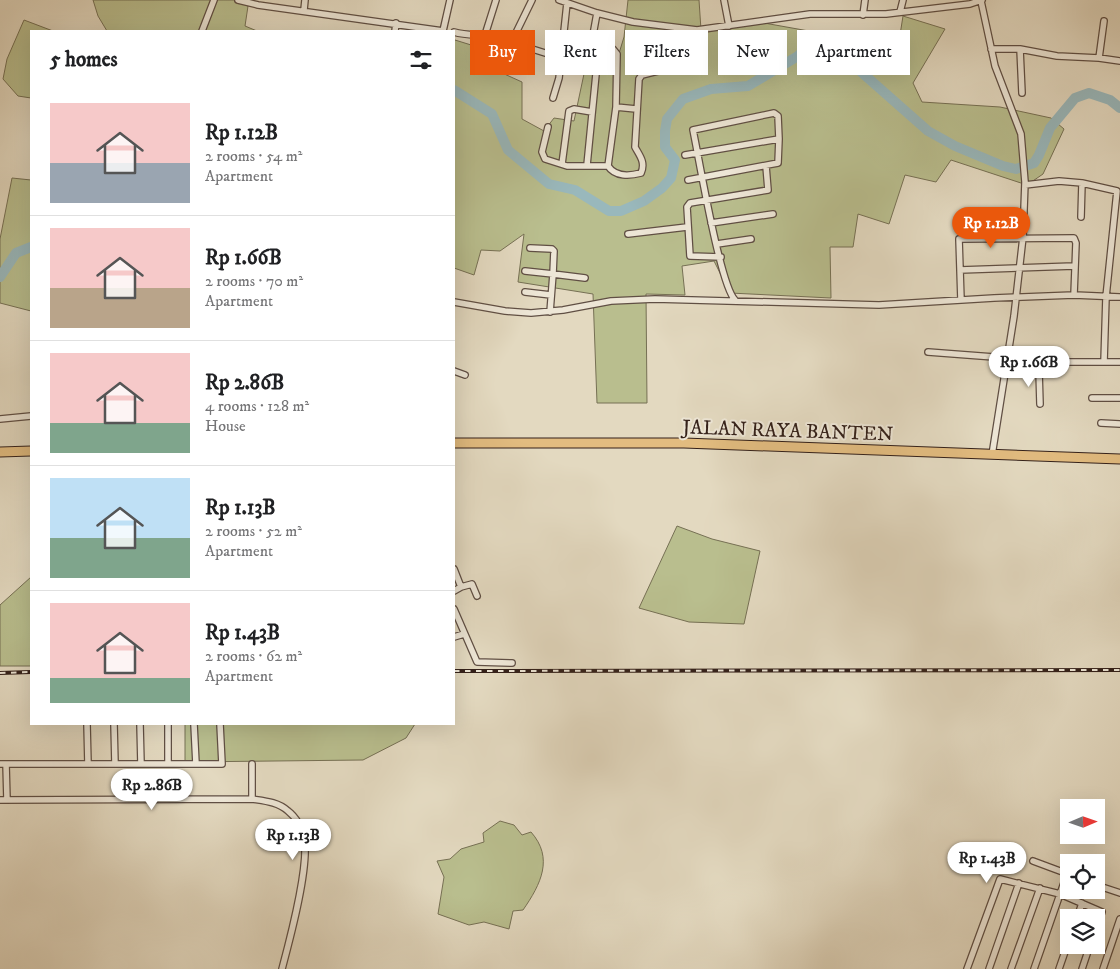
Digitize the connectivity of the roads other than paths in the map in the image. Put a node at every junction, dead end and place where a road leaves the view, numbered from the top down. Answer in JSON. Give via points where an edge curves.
{"nodes":[{"id":1,"x":214,"y":0,"type":"edge"},
{"id":2,"x":238,"y":0,"type":"edge"},
{"id":3,"x":304,"y":0,"type":"edge"},
{"id":4,"x":450,"y":0,"type":"edge"},
{"id":5,"x":496,"y":0,"type":"edge"},
{"id":6,"x":532,"y":0,"type":"edge"},
{"id":7,"x":559,"y":0,"type":"edge"},
{"id":8,"x":724,"y":0,"type":"edge"},
{"id":9,"x":865,"y":0,"type":"edge"},
{"id":10,"x":903,"y":0,"type":"edge"},
{"id":11,"x":982,"y":0,"type":"edge"},
{"id":12,"x":927,"y":1,"type":"edge"},
{"id":13,"x":567,"y":3,"type":"junction"},
{"id":14,"x":926,"y":9,"type":"junction"},
{"id":15,"x":304,"y":10,"type":"junction"},
{"id":16,"x":900,"y":12,"type":"junction"},
{"id":17,"x":597,"y":13,"type":"junction"},
{"id":18,"x":863,"y":14,"type":"junction"},
{"id":19,"x":1104,"y":21,"type":"dead end"},
{"id":20,"x":396,"y":23,"type":"junction"},
{"id":21,"x":729,"y":26,"type":"junction"},
{"id":22,"x":202,"y":30,"type":"edge"},
{"id":23,"x":395,"y":30,"type":"edge"},
{"id":24,"x":436,"y":30,"type":"edge"},
{"id":25,"x":442,"y":30,"type":"edge"},
{"id":26,"x":487,"y":30,"type":"edge"},
{"id":27,"x":518,"y":30,"type":"edge"},
{"id":28,"x":564,"y":30,"type":"edge"},
{"id":29,"x":594,"y":30,"type":"edge"},
{"id":30,"x":455,"y":32,"type":"edge"},
{"id":31,"x":470,"y":36,"type":"edge"},
{"id":32,"x":991,"y":49,"type":"junction"},
{"id":33,"x":1020,"y":49,"type":"junction"},
{"id":34,"x":615,"y":52,"type":"edge"},
{"id":35,"x":1099,"y":58,"type":"junction"},
{"id":36,"x":1120,"y":61,"type":"edge"},
{"id":37,"x":559,"y":75,"type":"edge"},
{"id":38,"x":596,"y":75,"type":"edge"},
{"id":39,"x":644,"y":75,"type":"edge"},
{"id":40,"x":1022,"y":93,"type":"dead end"},
{"id":41,"x":553,"y":98,"type":"dead end"},
{"id":42,"x":616,"y":107,"type":"junction"},
{"id":43,"x":636,"y":109,"type":"junction"},
{"id":44,"x":592,"y":112,"type":"junction"},
{"id":45,"x":548,"y":127,"type":"dead end"},
{"id":46,"x":779,"y":139,"type":"junction"},
{"id":47,"x":699,"y":153,"type":"junction"},
{"id":48,"x":685,"y":155,"type":"dead end"},
{"id":49,"x":562,"y":164,"type":"junction"},
{"id":50,"x":587,"y":165,"type":"junction"},
{"id":51,"x":608,"y":166,"type":"junction"},
{"id":52,"x":766,"y":166,"type":"junction"},
{"id":53,"x":703,"y":177,"type":"junction"},
{"id":54,"x":688,"y":180,"type":"dead end"},
{"id":55,"x":1082,"y":183,"type":"junction"},
{"id":56,"x":1025,"y":184,"type":"junction"},
{"id":57,"x":708,"y":200,"type":"junction"},
{"id":58,"x":773,"y":214,"type":"dead end"},
{"id":59,"x":1081,"y":216,"type":"dead end"},
{"id":60,"x":711,"y":223,"type":"junction"},
{"id":61,"x":687,"y":227,"type":"junction"},
{"id":62,"x":628,"y":234,"type":"dead end"},
{"id":63,"x":1023,"y":237,"type":"junction"},
{"id":64,"x":751,"y":239,"type":"dead end"},
{"id":65,"x":717,"y":244,"type":"junction"},
{"id":66,"x":530,"y":248,"type":"dead end"},
{"id":67,"x":720,"y":257,"type":"junction"},
{"id":68,"x":1074,"y":266,"type":"junction"},
{"id":69,"x":1018,"y":267,"type":"junction"},
{"id":70,"x":960,"y":270,"type":"junction"},
{"id":71,"x":525,"y":271,"type":"dead end"},
{"id":72,"x":553,"y":274,"type":"junction"},
{"id":73,"x":585,"y":278,"type":"dead end"},
{"id":74,"x":525,"y":292,"type":"dead end"},
{"id":75,"x":551,"y":294,"type":"junction"},
{"id":76,"x":1074,"y":295,"type":"junction"},
{"id":77,"x":1016,"y":297,"type":"junction"},
{"id":78,"x":1106,"y":297,"type":"junction"},
{"id":79,"x":1120,"y":297,"type":"edge"},
{"id":80,"x":735,"y":300,"type":"junction"},
{"id":81,"x":961,"y":300,"type":"junction"},
{"id":82,"x":455,"y":302,"type":"edge"},
{"id":83,"x":550,"y":312,"type":"junction"},
{"id":84,"x":928,"y":352,"type":"dead end"},
{"id":85,"x":1007,"y":358,"type":"junction"},
{"id":86,"x":1104,"y":362,"type":"junction"},
{"id":87,"x":1120,"y":362,"type":"edge"},
{"id":88,"x":1005,"y":366,"type":"junction"},
{"id":89,"x":455,"y":371,"type":"edge"},
{"id":90,"x":1039,"y":371,"type":"junction"},
{"id":91,"x":465,"y":375,"type":"dead end"},
{"id":92,"x":1092,"y":398,"type":"dead end"},
{"id":93,"x":1120,"y":398,"type":"edge"},
{"id":94,"x":1040,"y":404,"type":"dead end"},
{"id":95,"x":30,"y":416,"type":"edge"},
{"id":96,"x":0,"y":419,"type":"edge"},
{"id":97,"x":1101,"y":422,"type":"dead end"},
{"id":98,"x":1120,"y":424,"type":"edge"},
{"id":99,"x":455,"y":443,"type":"edge"},
{"id":100,"x":30,"y":451,"type":"edge"},
{"id":101,"x":0,"y":452,"type":"edge"},
{"id":102,"x":992,"y":455,"type":"junction"},
{"id":103,"x":1120,"y":459,"type":"edge"},
{"id":104,"x":455,"y":572,"type":"edge"},
{"id":105,"x":460,"y":588,"type":"junction"},
{"id":106,"x":455,"y":590,"type":"edge"},
{"id":107,"x":478,"y":596,"type":"dead end"},
{"id":108,"x":455,"y":611,"type":"edge"},
{"id":109,"x":464,"y":634,"type":"junction"},
{"id":110,"x":455,"y":637,"type":"edge"},
{"id":111,"x":512,"y":663,"type":"dead end"},
{"id":112,"x":87,"y":725,"type":"edge"},
{"id":113,"x":114,"y":725,"type":"edge"},
{"id":114,"x":140,"y":725,"type":"edge"},
{"id":115,"x":168,"y":725,"type":"edge"},
{"id":116,"x":194,"y":725,"type":"edge"},
{"id":117,"x":220,"y":725,"type":"edge"},
{"id":118,"x":3,"y":764,"type":"edge"},
{"id":119,"x":88,"y":764,"type":"junction"},
{"id":120,"x":115,"y":764,"type":"junction"},
{"id":121,"x":141,"y":764,"type":"junction"},
{"id":122,"x":168,"y":764,"type":"junction"},
{"id":123,"x":196,"y":764,"type":"junction"},
{"id":124,"x":252,"y":764,"type":"dead end"},
{"id":125,"x":252,"y":799,"type":"junction"},
{"id":126,"x":3,"y":800,"type":"edge"},
{"id":127,"x":1033,"y":861,"type":"dead end"},
{"id":128,"x":1060,"y":871,"type":"edge"},
{"id":129,"x":1019,"y":884,"type":"junction"},
{"id":130,"x":1040,"y":888,"type":"junction"},
{"id":131,"x":1105,"y":889,"type":"edge"},
{"id":132,"x":1060,"y":894,"type":"joint"},
{"id":133,"x":1120,"y":896,"type":"edge"},
{"id":134,"x":1072,"y":899,"type":"edge"},
{"id":135,"x":1082,"y":903,"type":"junction"},
{"id":136,"x":1080,"y":909,"type":"edge"},
{"id":137,"x":1095,"y":909,"type":"edge"},
{"id":138,"x":1120,"y":918,"type":"edge"},
{"id":139,"x":1064,"y":954,"type":"edge"},
{"id":140,"x":1087,"y":954,"type":"edge"},
{"id":141,"x":282,"y":969,"type":"edge"},
{"id":142,"x":967,"y":969,"type":"edge"},
{"id":143,"x":989,"y":969,"type":"edge"},
{"id":144,"x":1011,"y":969,"type":"edge"},
{"id":145,"x":1034,"y":969,"type":"edge"},
{"id":146,"x":1059,"y":969,"type":"edge"},
{"id":147,"x":1082,"y":969,"type":"edge"},
{"id":148,"x":1103,"y":969,"type":"edge"}],
"edges":[{"from":1,"to":22,"type":"street"},
{"from":2,"to":15,"type":"street"},
{"from":3,"to":15,"type":"street"},
{"from":4,"to":25,"type":"street"},
{"from":5,"to":26,"type":"street"},
{"from":6,"to":27,"type":"street"},
{"from":7,"to":13,"type":"street"},
{"from":8,"to":21,"type":"street"},
{"from":9,"to":18,"type":"street"},
{"from":10,"to":16,"type":"street"},
{"from":11,"to":14,"type":"street"},
{"from":11,"to":32,"type":"street"},
{"from":12,"to":14,"type":"street"},
{"from":13,"to":17,"type":"street"},
{"from":13,"to":28,"type":"street"},
{"from":14,"to":16,"type":"street"},
{"from":15,"to":20,"type":"street"},
{"from":16,"to":18,"type":"street"},
{"from":17,"to":21,"type":"street","via":[[660,27],[697,30]]},
{"from":17,"to":29,"type":"street"},
{"from":18,"to":21,"type":"street","via":[[810,14]]},
{"from":19,"to":35,"type":"street"},
{"from":20,"to":23,"type":"street"},
{"from":20,"to":24,"type":"street"},
{"from":30,"to":31,"type":"street"},
{"from":32,"to":33,"type":"street"},
{"from":32,"to":56,"type":"street","via":[[1021,134]]},
{"from":33,"to":35,"type":"street","via":[[1057,56]]},
{"from":33,"to":40,"type":"street"},
{"from":34,"to":42,"type":"street"},
{"from":35,"to":36,"type":"street"},
{"from":37,"to":41,"type":"street"},
{"from":38,"to":44,"type":"street"},
{"from":39,"to":43,"type":"street","via":[[640,76]]},
{"from":42,"to":43,"type":"street"},
{"from":42,"to":51,"type":"street"},
{"from":43,"to":51,"type":"street","via":[[635,147],[642,156],[642,171],[624,175]]},
{"from":44,"to":49,"type":"street","via":[[574,108],[569,111]]},
{"from":44,"to":50,"type":"street"},
{"from":45,"to":49,"type":"street","via":[[543,158]]},
{"from":46,"to":47,"type":"street"},
{"from":46,"to":47,"type":"street","via":[[778,116],[772,114],[694,129]]},
{"from":46,"to":52,"type":"street","via":[[779,162]]},
{"from":47,"to":48,"type":"street"},
{"from":47,"to":53,"type":"street"},
{"from":49,"to":50,"type":"street"},
{"from":50,"to":51,"type":"street"},
{"from":52,"to":53,"type":"street"},
{"from":52,"to":57,"type":"street","via":[[768,190]]},
{"from":53,"to":54,"type":"street"},
{"from":53,"to":57,"type":"street"},
{"from":55,"to":56,"type":"street"},
{"from":55,"to":59,"type":"street"},
{"from":55,"to":78,"type":"street","via":[[1118,193]]},
{"from":56,"to":63,"type":"street"},
{"from":57,"to":60,"type":"street"},
{"from":57,"to":61,"type":"street","via":[[688,205]]},
{"from":58,"to":60,"type":"street"},
{"from":60,"to":65,"type":"street"},
{"from":61,"to":62,"type":"street"},
{"from":61,"to":67,"type":"street","via":[[690,256]]},
{"from":63,"to":68,"type":"street","via":[[1074,238]]},
{"from":63,"to":69,"type":"street"},
{"from":63,"to":70,"type":"street","via":[[959,239]]},
{"from":64,"to":65,"type":"street"},
{"from":65,"to":67,"type":"street"},
{"from":66,"to":72,"type":"street","via":[[554,251]]},
{"from":67,"to":80,"type":"street","via":[[728,289]]},
{"from":68,"to":69,"type":"street"},
{"from":68,"to":76,"type":"street"},
{"from":69,"to":70,"type":"street"},
{"from":69,"to":77,"type":"street"},
{"from":70,"to":81,"type":"street"},
{"from":71,"to":72,"type":"street"},
{"from":72,"to":73,"type":"street"},
{"from":72,"to":75,"type":"street"},
{"from":74,"to":75,"type":"street"},
{"from":75,"to":83,"type":"street"},
{"from":76,"to":77,"type":"street"},
{"from":76,"to":78,"type":"street"},
{"from":77,"to":81,"type":"street"},
{"from":77,"to":85,"type":"street"},
{"from":78,"to":79,"type":"street"},
{"from":78,"to":86,"type":"street"},
{"from":80,"to":81,"type":"street","via":[[879,305]]},
{"from":80,"to":83,"type":"street","via":[[611,301]]},
{"from":82,"to":83,"type":"street","via":[[512,312]]},
{"from":84,"to":85,"type":"street"},
{"from":85,"to":88,"type":"street"},
{"from":86,"to":87,"type":"street"},
{"from":86,"to":90,"type":"street","via":[[1067,362],[1055,371]]},
{"from":88,"to":90,"type":"street"},
{"from":88,"to":102,"type":"street"},
{"from":89,"to":91,"type":"street"},
{"from":90,"to":94,"type":"street"},
{"from":92,"to":93,"type":"street"},
{"from":95,"to":96,"type":"street"},
{"from":97,"to":98,"type":"street"},
{"from":99,"to":102,"type":"main road","name":"JALAN RAYA BANTEN","via":[[684,443]]},
{"from":100,"to":101,"type":"main road"},
{"from":102,"to":103,"type":"main road","name":"JALAN RAYA BANTEN"},
{"from":104,"to":105,"type":"street"},
{"from":105,"to":106,"type":"street"},
{"from":105,"to":107,"type":"street","via":[[472,584]]},
{"from":108,"to":109,"type":"street"},
{"from":109,"to":110,"type":"street"},
{"from":109,"to":111,"type":"street","via":[[477,662]]},
{"from":112,"to":119,"type":"street"},
{"from":113,"to":120,"type":"street"},
{"from":114,"to":121,"type":"street"},
{"from":115,"to":122,"type":"street"},
{"from":116,"to":123,"type":"street"},
{"from":117,"to":123,"type":"street","via":[[222,764]]},
{"from":118,"to":119,"type":"street"},
{"from":118,"to":126,"type":"street"},
{"from":119,"to":120,"type":"street"},
{"from":120,"to":121,"type":"street"},
{"from":121,"to":122,"type":"street"},
{"from":122,"to":123,"type":"street"},
{"from":124,"to":125,"type":"street"},
{"from":125,"to":126,"type":"street"},
{"from":125,"to":141,"type":"street","via":[[278,804],[288,810],[304,837],[302,875]]},
{"from":127,"to":128,"type":"street"},
{"from":129,"to":130,"type":"street"},
{"from":129,"to":142,"type":"street","via":[[1000,879]]},
{"from":129,"to":143,"type":"street"},
{"from":130,"to":132,"type":"street"},
{"from":130,"to":144,"type":"street"},
{"from":131,"to":133,"type":"street"},
{"from":132,"to":145,"type":"street"},
{"from":134,"to":135,"type":"street"},
{"from":135,"to":136,"type":"street"},
{"from":135,"to":137,"type":"street"},
{"from":138,"to":148,"type":"street"},
{"from":139,"to":146,"type":"street"},
{"from":140,"to":147,"type":"street"}]}
